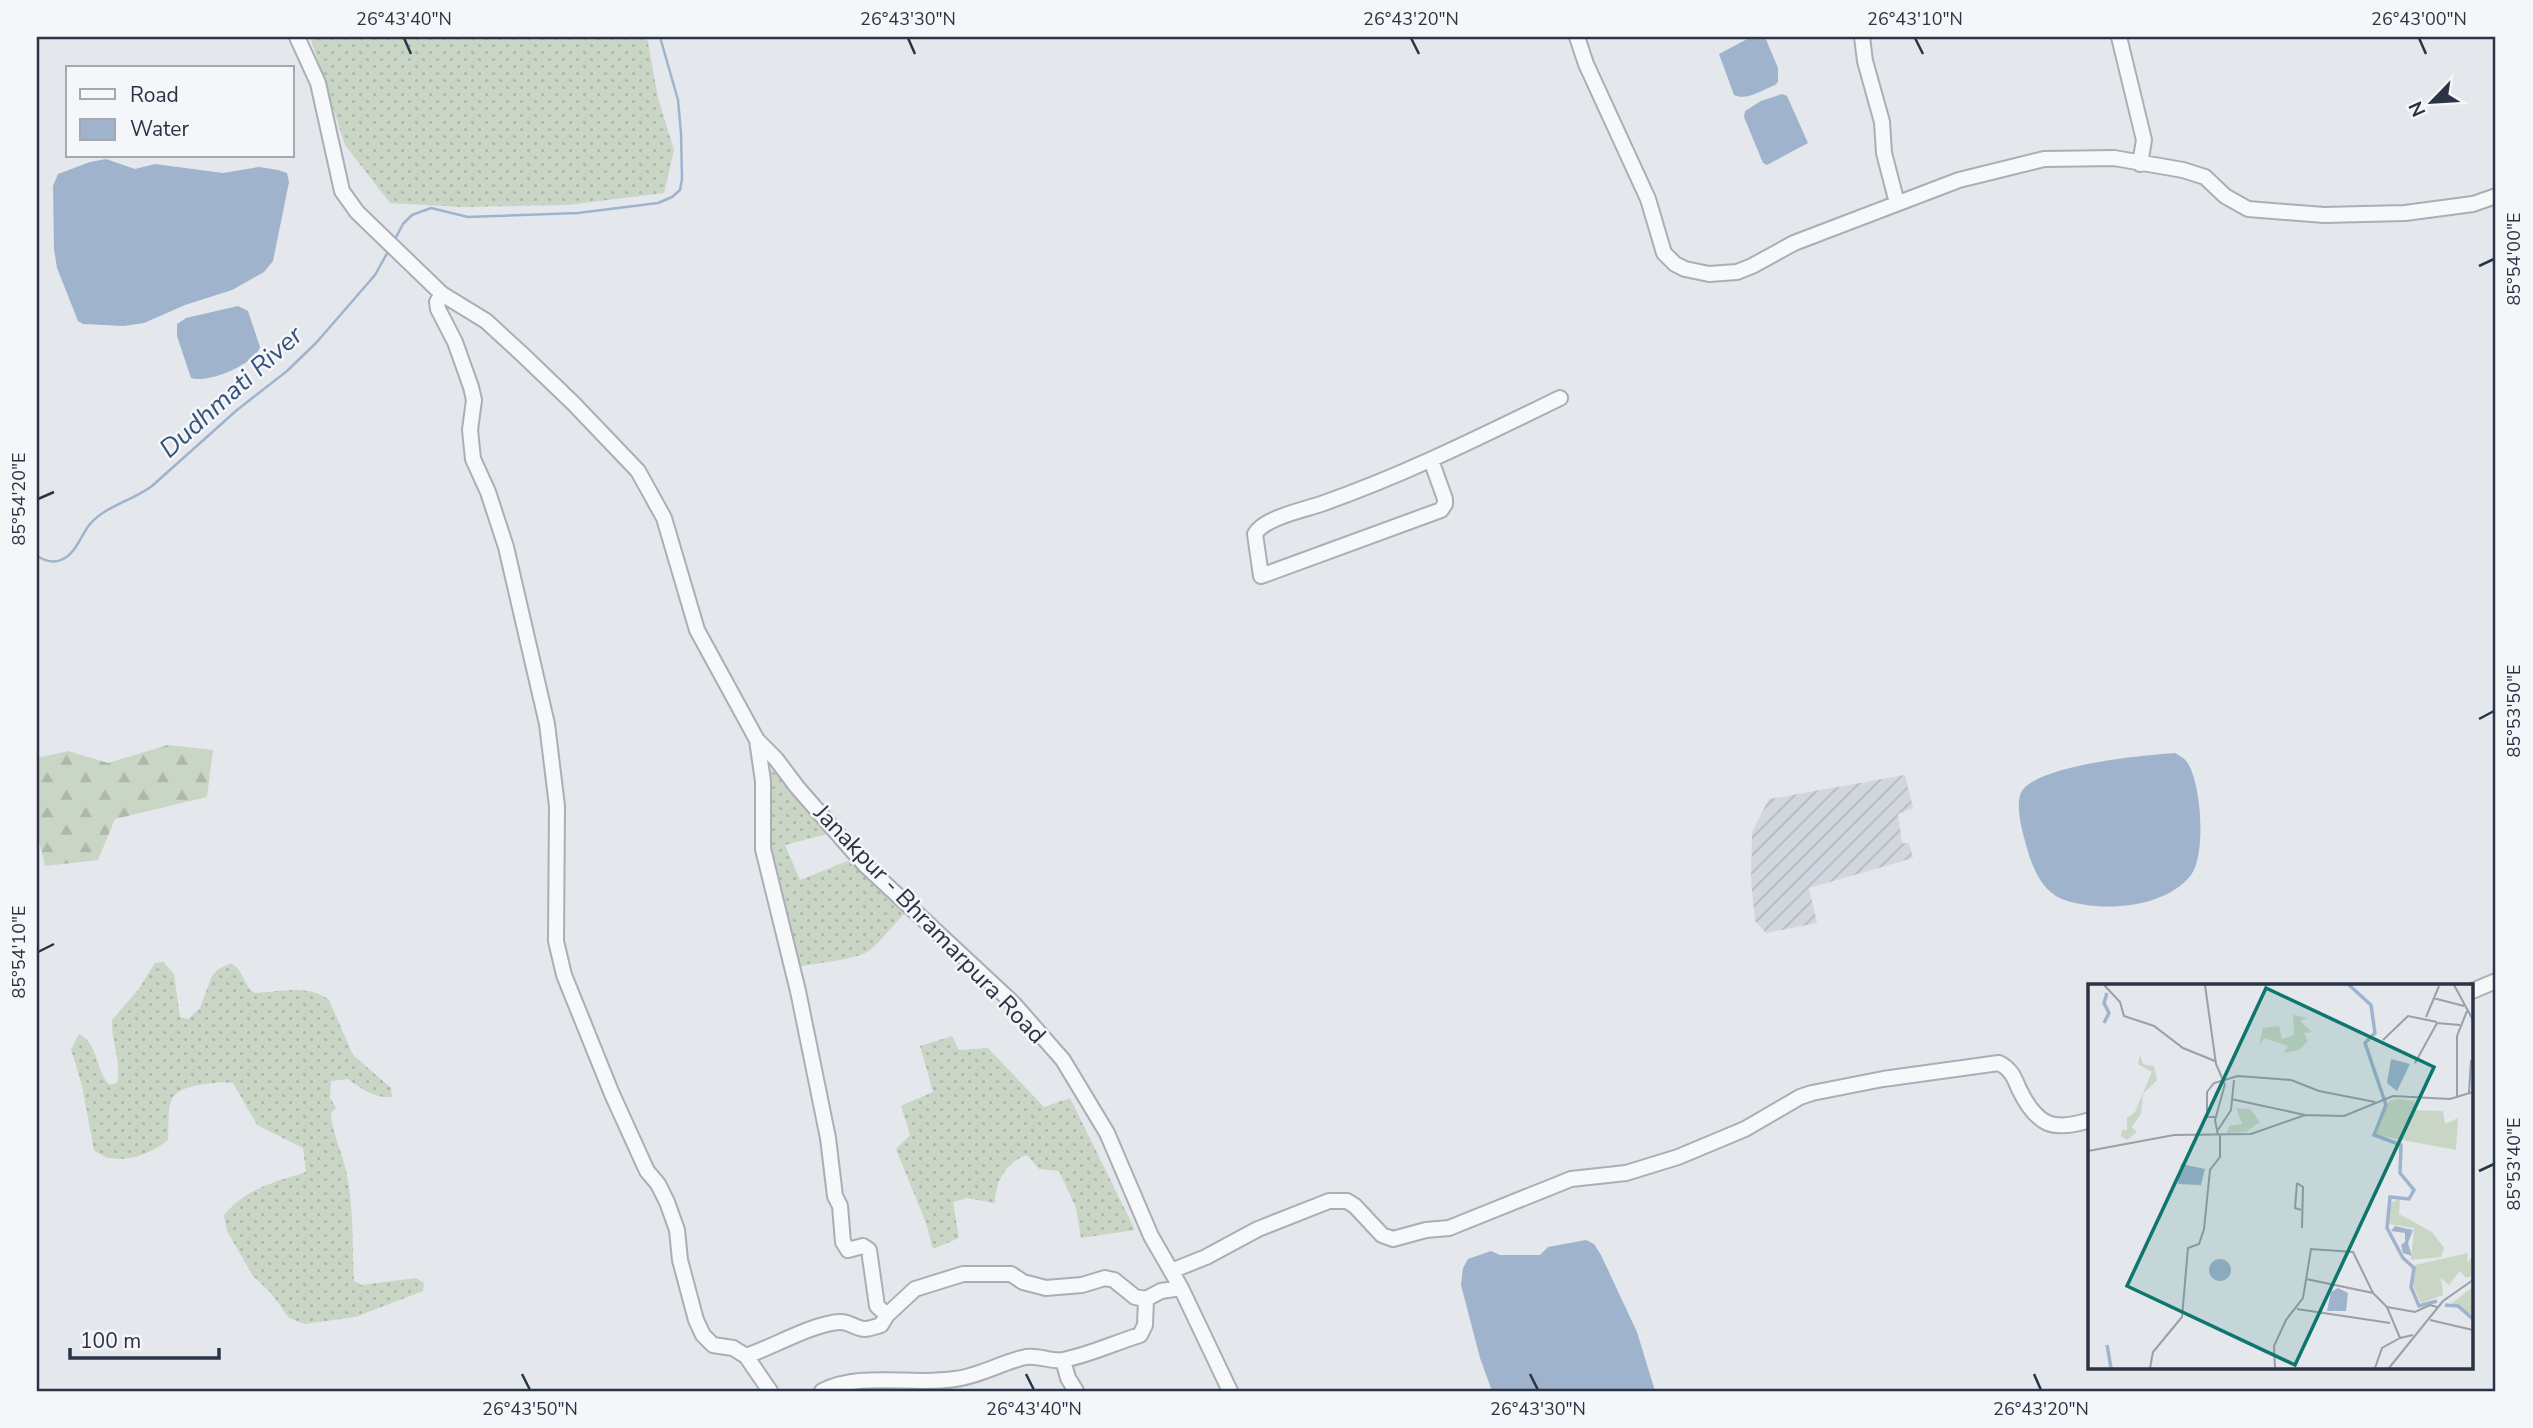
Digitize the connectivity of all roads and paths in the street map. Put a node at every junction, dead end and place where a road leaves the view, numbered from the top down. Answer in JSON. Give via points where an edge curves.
{"nodes":[{"id":1,"x":297,"y":37,"type":"edge"},
{"id":2,"x":1577,"y":37,"type":"edge"},
{"id":3,"x":1862,"y":37,"type":"edge"},
{"id":4,"x":2119,"y":37,"type":"edge"},
{"id":5,"x":2140,"y":164,"type":"junction"},
{"id":6,"x":2496,"y":196,"type":"edge"},
{"id":7,"x":1897,"y":204,"type":"junction"},
{"id":8,"x":442,"y":294,"type":"junction"},
{"id":9,"x":1560,"y":398,"type":"dead end"},
{"id":10,"x":1431,"y":460,"type":"junction"},
{"id":11,"x":757,"y":740,"type":"junction"},
{"id":12,"x":2496,"y":981,"type":"edge"},
{"id":13,"x":2474,"y":990,"type":"edge"},
{"id":14,"x":2088,"y":1120,"type":"edge"},
{"id":15,"x":1171,"y":1271,"type":"junction"},
{"id":16,"x":1181,"y":1288,"type":"junction"},
{"id":17,"x":1146,"y":1299,"type":"junction"},
{"id":18,"x":887,"y":1315,"type":"junction"},
{"id":19,"x":746,"y":1356,"type":"junction"},
{"id":20,"x":1063,"y":1360,"type":"junction"},
{"id":21,"x":770,"y":1391,"type":"edge"},
{"id":22,"x":822,"y":1391,"type":"edge"},
{"id":23,"x":1076,"y":1391,"type":"edge"},
{"id":24,"x":1230,"y":1391,"type":"edge"}],
"edges":[{"from":1,"to":8,"type":"street","name":"Janakpur - Bhramarpura Road","via":[[318,83],[342,191],[380,236]]},
{"from":2,"to":7,"type":"street","via":[[1648,199],[1664,253],[1675,264],[1709,274],[1737,272],[1794,243]]},
{"from":3,"to":7,"type":"street"},
{"from":4,"to":5,"type":"street","via":[[2144,140]]},
{"from":5,"to":6,"type":"street","via":[[2205,177],[2248,209],[2324,215],[2405,214]]},
{"from":5,"to":7,"type":"street","via":[[2114,158],[2044,159],[1959,180]]},
{"from":8,"to":11,"type":"street","name":"Janakpur - Bhramarpura Road","via":[[486,321],[638,471],[664,518],[697,630]]},
{"from":8,"to":19,"type":"street","via":[[438,309],[466,368],[474,400],[473,459],[506,547],[547,724],[556,806],[556,942],[564,975],[641,1158],[667,1202],[703,1335],[713,1345]]},
{"from":9,"to":10,"type":"street"},
{"from":10,"to":10,"type":"street","via":[[1266,523],[1255,534],[1261,576],[1441,510],[1445,499]]},
{"from":11,"to":15,"type":"street","name":"Janakpur - Bhramarpura Road","via":[[865,865],[1013,1003],[1063,1060],[1107,1133]]},
{"from":11,"to":18,"type":"street","via":[[764,849],[828,1138],[843,1242],[848,1250],[863,1245],[869,1250],[877,1306]]},
{"from":12,"to":13,"type":"street"},
{"from":14,"to":15,"type":"street","via":[[2061,1127],[2047,1123],[2026,1102],[2008,1068],[1999,1063],[1883,1079],[1811,1093],[1745,1129],[1678,1157],[1626,1174],[1571,1179],[1450,1228],[1394,1239],[1382,1235],[1347,1201],[1329,1201]]},
{"from":15,"to":16,"type":"street","name":"Janakpur - Bhramarpura Road"},
{"from":16,"to":17,"type":"street"},
{"from":16,"to":24,"type":"street","name":"Janakpur - Bhramarpura Road"},
{"from":17,"to":18,"type":"street","via":[[1105,1278],[1046,1288],[1011,1274],[984,1273],[925,1284]]},
{"from":17,"to":20,"type":"street","via":[[1140,1335]]},
{"from":18,"to":19,"type":"street","via":[[881,1325],[864,1329],[838,1322]]},
{"from":19,"to":21,"type":"street"},
{"from":20,"to":22,"type":"street","via":[[1023,1357],[952,1380],[863,1382]]},
{"from":20,"to":23,"type":"street"}]}
